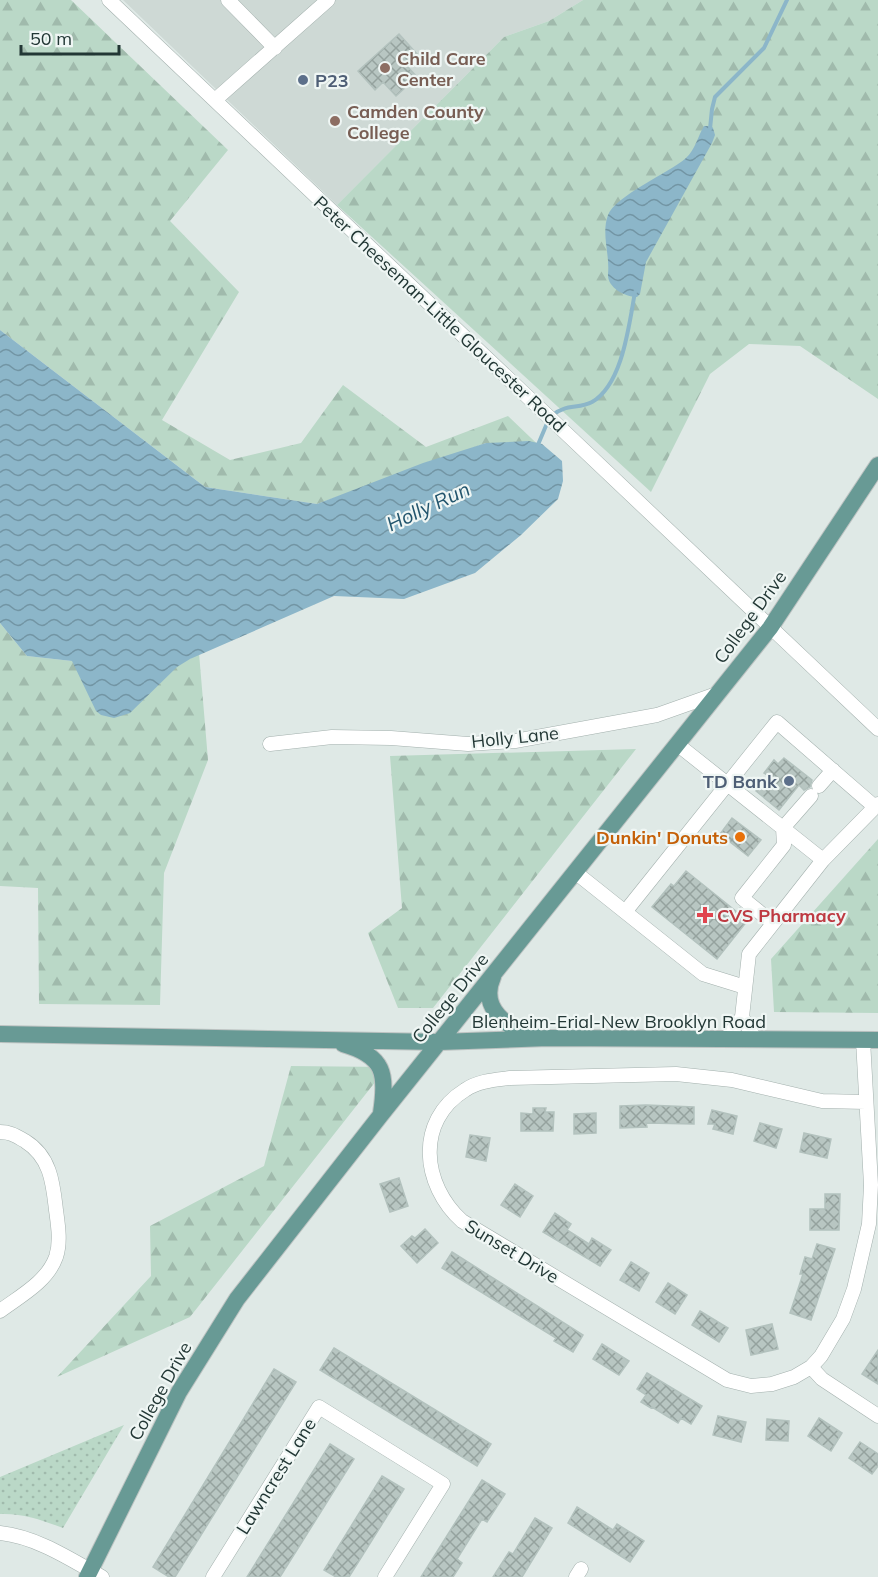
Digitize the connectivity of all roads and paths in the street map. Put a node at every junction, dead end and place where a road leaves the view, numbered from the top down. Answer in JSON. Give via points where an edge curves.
{"nodes":[{"id":1,"x":110,"y":0,"type":"edge"},
{"id":2,"x":228,"y":0,"type":"edge"},
{"id":3,"x":328,"y":0,"type":"edge"},
{"id":4,"x":275,"y":48,"type":"junction"},
{"id":5,"x":215,"y":100,"type":"junction"},
{"id":6,"x":878,"y":465,"type":"edge"},
{"id":7,"x":770,"y":628,"type":"junction"},
{"id":8,"x":718,"y":693,"type":"junction"},
{"id":9,"x":878,"y":729,"type":"edge"},
{"id":10,"x":270,"y":744,"type":"dead end"},
{"id":11,"x":677,"y":744,"type":"junction"},
{"id":12,"x":833,"y":770,"type":"junction"},
{"id":13,"x":727,"y":784,"type":"junction"},
{"id":14,"x":876,"y":805,"type":"edge"},
{"id":15,"x":783,"y":828,"type":"junction"},
{"id":16,"x":823,"y":860,"type":"junction"},
{"id":17,"x":575,"y":872,"type":"junction"},
{"id":18,"x":625,"y":912,"type":"junction"},
{"id":19,"x":773,"y":923,"type":"junction"},
{"id":20,"x":495,"y":972,"type":"junction"},
{"id":21,"x":745,"y":987,"type":"junction"},
{"id":22,"x":742,"y":1017,"type":"junction"},
{"id":23,"x":0,"y":1034,"type":"edge"},
{"id":24,"x":548,"y":1038,"type":"junction"},
{"id":25,"x":316,"y":1039,"type":"junction"},
{"id":26,"x":726,"y":1039,"type":"junction"},
{"id":27,"x":755,"y":1039,"type":"junction"},
{"id":28,"x":870,"y":1040,"type":"edge"},
{"id":29,"x":439,"y":1042,"type":"junction"},
{"id":30,"x":866,"y":1102,"type":"junction"},
{"id":31,"x":380,"y":1116,"type":"junction"},
{"id":32,"x":0,"y":1132,"type":"edge"},
{"id":33,"x":0,"y":1311,"type":"edge"},
{"id":34,"x":811,"y":1367,"type":"junction"},
{"id":35,"x":878,"y":1416,"type":"edge"},
{"id":36,"x":0,"y":1533,"type":"edge"},
{"id":37,"x":93,"y":1575,"type":"edge"},
{"id":38,"x":213,"y":1577,"type":"edge"},
{"id":39,"x":385,"y":1577,"type":"edge"}],
"edges":[{"from":1,"to":5,"type":"street","name":"Peter Cheeseman-Little Gloucester Road"},
{"from":2,"to":4,"type":"street"},
{"from":3,"to":4,"type":"street"},
{"from":4,"to":5,"type":"street"},
{"from":5,"to":7,"type":"street","name":"Peter Cheeseman-Little Gloucester Road"},
{"from":6,"to":7,"type":"main road","name":"College Drive"},
{"from":7,"to":8,"type":"main road","name":"College Drive"},
{"from":7,"to":9,"type":"street","name":"Peter Cheeseman-Little Gloucester Road"},
{"from":8,"to":10,"type":"street","name":"Holly Lane","via":[[657,715],[515,741],[468,744],[332,737]]},
{"from":8,"to":11,"type":"main road","name":"College Drive"},
{"from":11,"to":13,"type":"street"},
{"from":11,"to":17,"type":"main road","name":"College Drive"},
{"from":12,"to":13,"type":"street","via":[[777,722]]},
{"from":12,"to":14,"type":"street"},
{"from":12,"to":15,"type":"street"},
{"from":13,"to":15,"type":"street"},
{"from":13,"to":18,"type":"street"},
{"from":14,"to":16,"type":"street"},
{"from":15,"to":16,"type":"street"},
{"from":15,"to":19,"type":"street","via":[[784,845],[742,898]]},
{"from":16,"to":19,"type":"street"},
{"from":17,"to":18,"type":"street"},
{"from":17,"to":20,"type":"main road","name":"College Drive"},
{"from":18,"to":21,"type":"street","via":[[703,974]]},
{"from":19,"to":21,"type":"street","via":[[749,954]]},
{"from":20,"to":24,"type":"main road","via":[[489,993],[496,1015],[521,1031]]},
{"from":20,"to":29,"type":"main road","name":"College Drive"},
{"from":21,"to":22,"type":"street"},
{"from":22,"to":26,"type":"street"},
{"from":22,"to":27,"type":"street"},
{"from":23,"to":25,"type":"main road","name":"Blenheim-Erial-New Brooklyn Road"},
{"from":24,"to":26,"type":"main road","name":"Blenheim-Erial-New Brooklyn Road"},
{"from":24,"to":29,"type":"main road","name":"Blenheim-Erial-New Brooklyn Road"},
{"from":25,"to":29,"type":"main road","name":"Blenheim-Erial-New Brooklyn Road"},
{"from":25,"to":31,"type":"main road","via":[[352,1047],[381,1068],[384,1081]]},
{"from":26,"to":27,"type":"main road","name":"Blenheim-Erial-New Brooklyn Road"},
{"from":27,"to":28,"type":"main road","name":"Blenheim-Erial-New Brooklyn Road"},
{"from":28,"to":30,"type":"street","name":"Sunset Drive"},
{"from":29,"to":31,"type":"main road","name":"College Drive"},
{"from":30,"to":34,"type":"street","name":"Sunset Drive","via":[[869,1224],[843,1319]]},
{"from":30,"to":34,"type":"street","name":"Sunset Drive","via":[[822,1101],[732,1080],[676,1074],[510,1077],[482,1082],[453,1098],[439,1114],[431,1138],[431,1174],[442,1200],[462,1221],[655,1338],[727,1380],[751,1386],[772,1384]]},
{"from":31,"to":37,"type":"main road","name":"College Drive","via":[[237,1299],[178,1392]]},
{"from":32,"to":33,"type":"street","via":[[10,1132],[34,1147],[44,1159],[51,1175],[59,1233],[57,1256],[49,1270],[36,1285]]},
{"from":34,"to":35,"type":"street","via":[[822,1379]]},
{"from":36,"to":37,"type":"street","via":[[40,1544]]},
{"from":38,"to":39,"type":"street","name":"Lawncrest Lane","via":[[319,1407],[443,1484]]}]}
